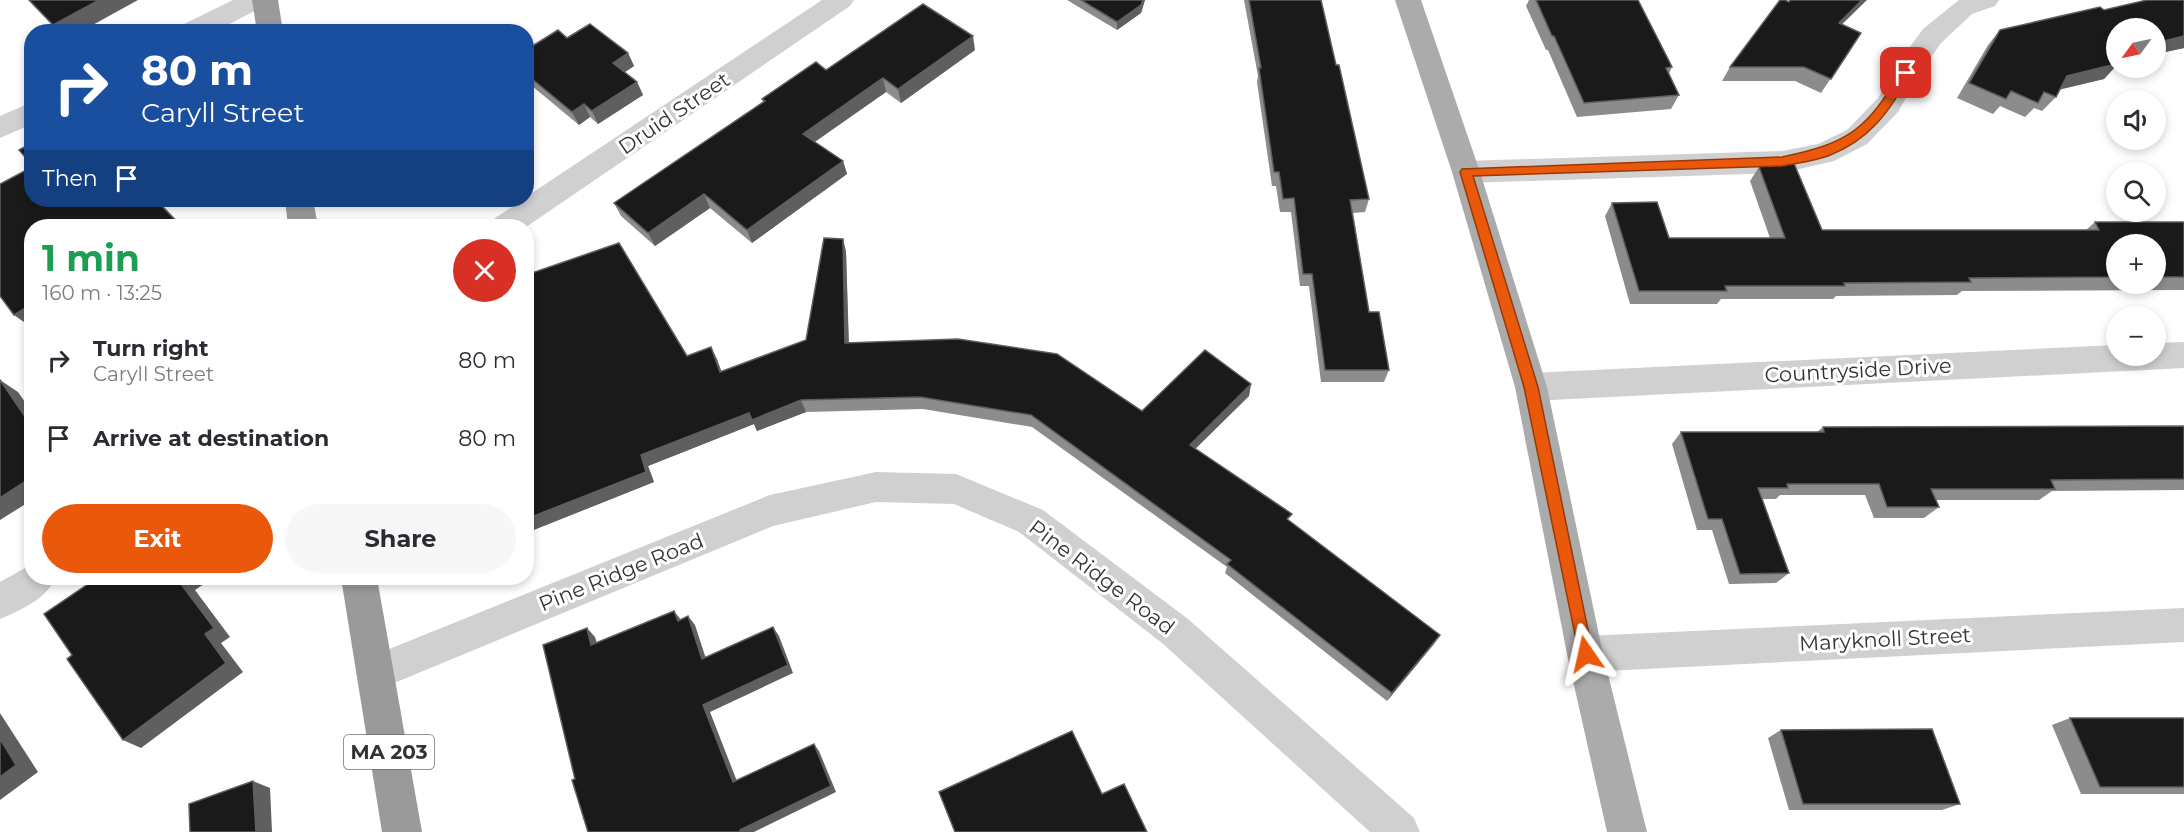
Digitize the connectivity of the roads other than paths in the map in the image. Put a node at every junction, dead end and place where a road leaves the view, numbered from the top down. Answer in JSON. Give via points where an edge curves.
{"nodes":[{"id":1,"x":255,"y":0,"type":"edge"},
{"id":2,"x":265,"y":0,"type":"edge"},
{"id":3,"x":841,"y":0,"type":"edge"},
{"id":4,"x":1408,"y":0,"type":"edge"},
{"id":5,"x":1986,"y":0,"type":"edge"},
{"id":6,"x":207,"y":24,"type":"edge"},
{"id":7,"x":269,"y":24,"type":"edge"},
{"id":8,"x":24,"y":116,"type":"edge"},
{"id":9,"x":0,"y":128,"type":"edge"},
{"id":10,"x":1466,"y":172,"type":"junction"},
{"id":11,"x":516,"y":219,"type":"edge"},
{"id":12,"x":2184,"y":355,"type":"edge"},
{"id":13,"x":1531,"y":387,"type":"junction"},
{"id":14,"x":26,"y":585,"type":"edge"},
{"id":15,"x":360,"y":585,"type":"edge"},
{"id":16,"x":0,"y":602,"type":"edge"},
{"id":17,"x":2184,"y":625,"type":"edge"},
{"id":18,"x":1586,"y":654,"type":"junction"},
{"id":19,"x":375,"y":673,"type":"junction"},
{"id":20,"x":402,"y":832,"type":"edge"},
{"id":21,"x":1400,"y":832,"type":"edge"},
{"id":22,"x":1627,"y":832,"type":"edge"}],
"edges":[{"from":1,"to":6,"type":"street"},
{"from":2,"to":7,"type":"highway"},
{"from":3,"to":11,"type":"street","name":"Druid Street"},
{"from":4,"to":10,"type":"main road"},
{"from":5,"to":10,"type":"street","via":[[1963,8],[1932,36],[1888,105],[1857,137],[1824,153],[1782,162]]},
{"from":8,"to":9,"type":"street"},
{"from":10,"to":13,"type":"main road"},
{"from":12,"to":13,"type":"street","name":"Countryside Drive"},
{"from":13,"to":18,"type":"main road"},
{"from":14,"to":16,"type":"street"},
{"from":15,"to":19,"type":"highway","number":"MA 203"},
{"from":17,"to":18,"type":"street","name":"Maryknoll Street"},
{"from":18,"to":22,"type":"main road"},
{"from":19,"to":20,"type":"highway","number":"MA 203"},
{"from":19,"to":21,"type":"street","name":"Pine Ridge Road","via":[[770,511],[876,487],[956,489],[1031,521],[1166,624]]}]}
